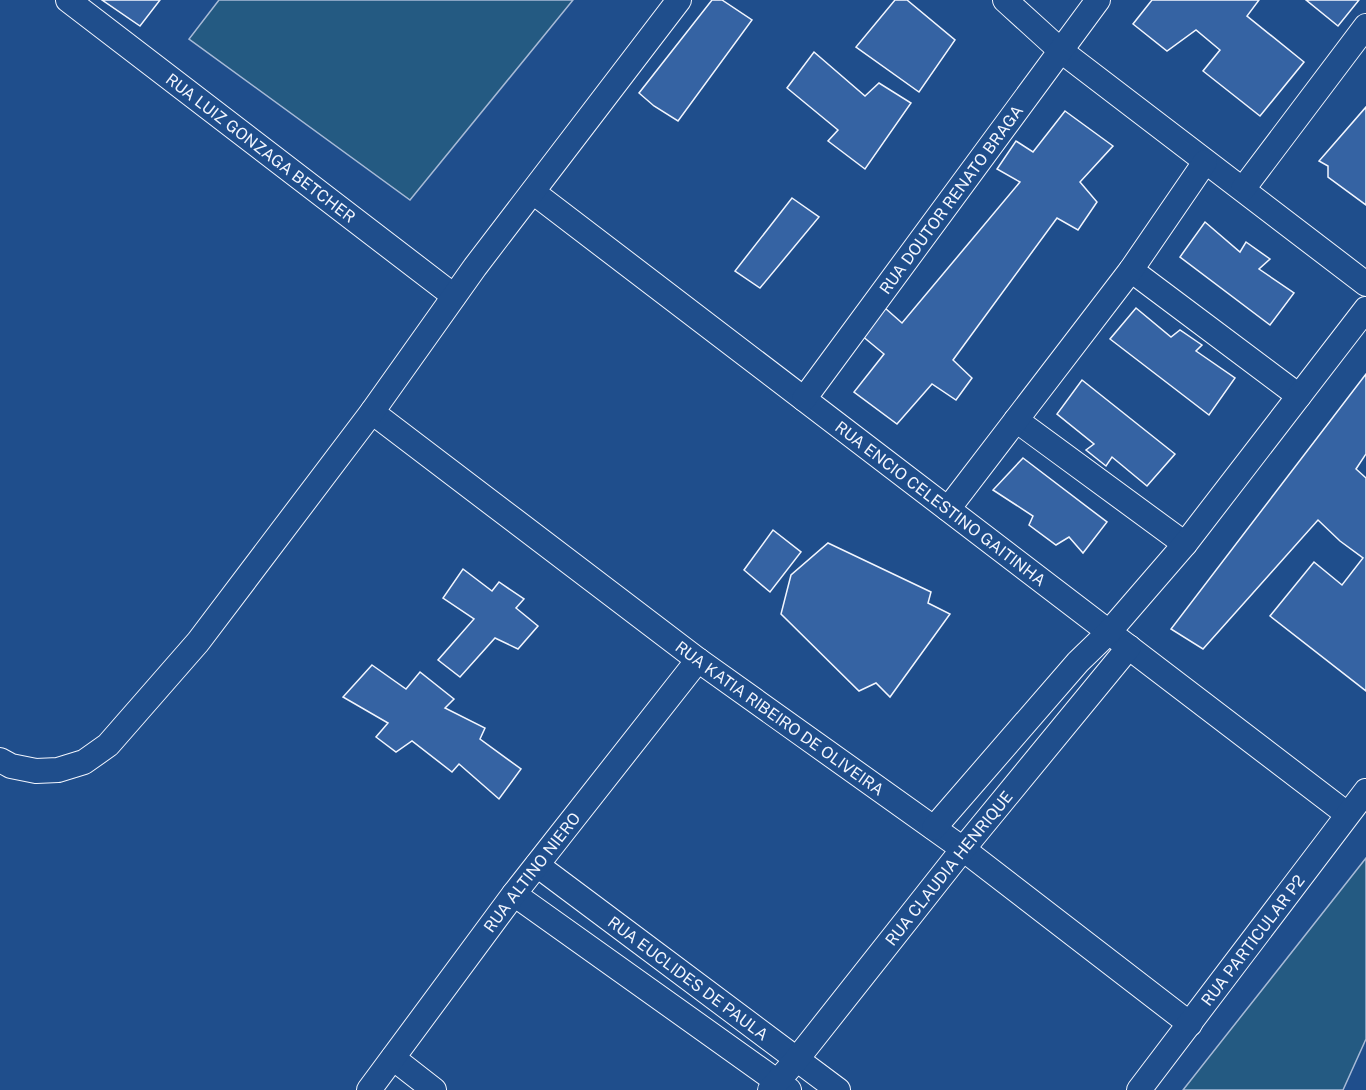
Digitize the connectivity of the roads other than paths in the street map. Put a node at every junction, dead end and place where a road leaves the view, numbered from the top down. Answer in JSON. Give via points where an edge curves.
{"nodes":[{"id":1,"x":68,"y":0,"type":"edge"},
{"id":2,"x":679,"y":0,"type":"edge"},
{"id":3,"x":1005,"y":0,"type":"edge"},
{"id":4,"x":1098,"y":0,"type":"edge"},
{"id":5,"x":1366,"y":26,"type":"edge"},
{"id":6,"x":1060,"y":50,"type":"junction"},
{"id":7,"x":1205,"y":162,"type":"junction"},
{"id":8,"x":1244,"y":189,"type":"junction"},
{"id":9,"x":533,"y":192,"type":"junction"},
{"id":10,"x":1131,"y":270,"type":"junction"},
{"id":11,"x":1366,"y":284,"type":"edge"},
{"id":12,"x":454,"y":296,"type":"junction"},
{"id":13,"x":1366,"y":309,"type":"edge"},
{"id":14,"x":1299,"y":396,"type":"junction"},
{"id":15,"x":804,"y":399,"type":"junction"},
{"id":16,"x":372,"y":412,"type":"junction"},
{"id":17,"x":1016,"y":420,"type":"junction"},
{"id":18,"x":948,"y":508,"type":"junction"},
{"id":19,"x":1185,"y":544,"type":"junction"},
{"id":20,"x":1109,"y":632,"type":"junction"},
{"id":21,"x":1129,"y":647,"type":"junction"},
{"id":22,"x":698,"y":660,"type":"junction"},
{"id":23,"x":0,"y":760,"type":"edge"},
{"id":24,"x":1366,"y":791,"type":"edge"},
{"id":25,"x":1347,"y":814,"type":"junction"},
{"id":26,"x":934,"y":828,"type":"junction"},
{"id":27,"x":963,"y":849,"type":"junction"},
{"id":28,"x":537,"y":866,"type":"junction"},
{"id":29,"x":514,"y":894,"type":"junction"},
{"id":30,"x":1190,"y":1024,"type":"junction"},
{"id":31,"x":393,"y":1058,"type":"junction"},
{"id":32,"x":797,"y":1059,"type":"junction"},
{"id":33,"x":779,"y":1088,"type":"edge"},
{"id":34,"x":370,"y":1090,"type":"edge"},
{"id":35,"x":434,"y":1090,"type":"edge"},
{"id":36,"x":838,"y":1090,"type":"edge"},
{"id":37,"x":1139,"y":1090,"type":"edge"}],
"edges":[{"from":1,"to":12,"type":"street","name":"RUA LUIZ GONZAGA BETCHER"},
{"from":2,"to":9,"type":"street"},
{"from":3,"to":6,"type":"street"},
{"from":4,"to":6,"type":"street","name":"RUA DOUTOR RENATO BRAGA"},
{"from":5,"to":8,"type":"street"},
{"from":6,"to":7,"type":"street"},
{"from":6,"to":15,"type":"street","name":"RUA DOUTOR RENATO BRAGA"},
{"from":7,"to":8,"type":"street"},
{"from":7,"to":10,"type":"street"},
{"from":8,"to":11,"type":"street"},
{"from":9,"to":12,"type":"street"},
{"from":9,"to":15,"type":"street","name":"RUA ENCIO CELESTINO GAITINHA"},
{"from":10,"to":14,"type":"street"},
{"from":10,"to":17,"type":"street"},
{"from":12,"to":16,"type":"street"},
{"from":13,"to":14,"type":"street","name":"RUA CLAUDIA HENRIQUE"},
{"from":14,"to":19,"type":"street","name":"RUA CLAUDIA HENRIQUE"},
{"from":15,"to":18,"type":"street","name":"RUA ENCIO CELESTINO GAITINHA"},
{"from":16,"to":22,"type":"street","name":"RUA KATIA RIBEIRO DE OLIVEIRA"},
{"from":16,"to":23,"type":"street","via":[[198,642],[108,745],[84,762],[58,770],[36,771]]},
{"from":17,"to":18,"type":"street"},
{"from":17,"to":19,"type":"street"},
{"from":18,"to":20,"type":"street","name":"RUA ENCIO CELESTINO GAITINHA"},
{"from":19,"to":20,"type":"street","name":"RUA CLAUDIA HENRIQUE"},
{"from":20,"to":21,"type":"street","name":"RUA ENCIO CELESTINO GAITINHA"},
{"from":20,"to":26,"type":"street","name":"RUA CLAUDIA HENRIQUE","via":[[1078,662]]},
{"from":21,"to":25,"type":"street","name":"RUA ENCIO CELESTINO GAITINHA"},
{"from":21,"to":27,"type":"street","name":"RUA CLAUDIA HENRIQUE"},
{"from":22,"to":26,"type":"street","name":"RUA KATIA RIBEIRO DE OLIVEIRA"},
{"from":22,"to":28,"type":"street","name":"RUA ALTINO NIERO"},
{"from":24,"to":25,"type":"street","name":"RUA PARTICULAR P2"},
{"from":25,"to":30,"type":"street","name":"RUA PARTICULAR P2"},
{"from":26,"to":27,"type":"street","name":"RUA KATIA RIBEIRO DE OLIVEIRA"},
{"from":27,"to":30,"type":"street","name":"RUA KATIA RIBEIRO DE OLIVEIRA"},
{"from":27,"to":32,"type":"street","name":"RUA CLAUDIA HENRIQUE"},
{"from":28,"to":29,"type":"street","name":"RUA ALTINO NIERO"},
{"from":28,"to":32,"type":"street","name":"RUA EUCLIDES DE PAULA"},
{"from":29,"to":31,"type":"street","name":"RUA ALTINO NIERO"},
{"from":29,"to":33,"type":"street","name":"RUA EUCLIDES DE PAULA"},
{"from":30,"to":37,"type":"street","name":"RUA PARTICULAR P2"},
{"from":31,"to":34,"type":"street","name":"RUA ALTINO NIERO"},
{"from":31,"to":35,"type":"street"},
{"from":32,"to":33,"type":"street","name":"RUA CLAUDIA HENRIQUE"},
{"from":32,"to":36,"type":"street","name":"RUA EUCLIDES DE PAULA"}]}
